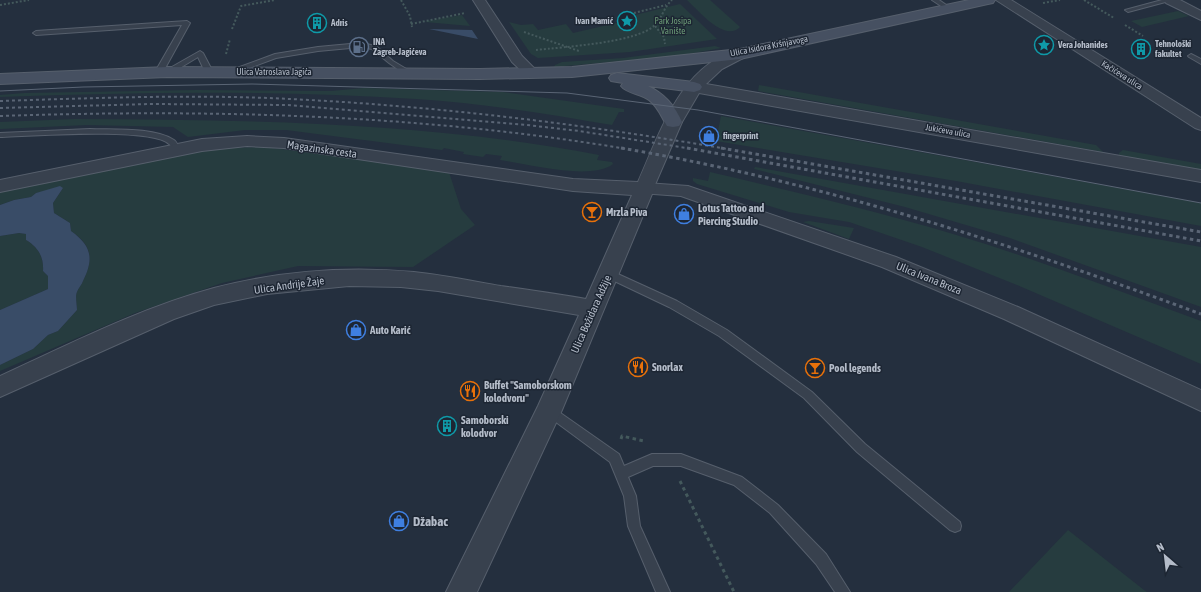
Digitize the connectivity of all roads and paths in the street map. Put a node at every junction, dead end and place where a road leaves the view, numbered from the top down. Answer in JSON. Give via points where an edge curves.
{"nodes":[{"id":1,"x":29,"y":0,"type":"edge"},
{"id":2,"x":275,"y":0,"type":"edge"},
{"id":3,"x":401,"y":0,"type":"edge"},
{"id":4,"x":479,"y":0,"type":"edge"},
{"id":5,"x":672,"y":0,"type":"edge"},
{"id":6,"x":935,"y":0,"type":"edge"},
{"id":7,"x":988,"y":0,"type":"edge"},
{"id":8,"x":1002,"y":0,"type":"edge"},
{"id":9,"x":1084,"y":0,"type":"edge"},
{"id":10,"x":1170,"y":0,"type":"edge"},
{"id":11,"x":0,"y":5,"type":"edge"},
{"id":12,"x":666,"y":5,"type":"junction"},
{"id":13,"x":949,"y":8,"type":"junction"},
{"id":14,"x":1128,"y":10,"type":"dead end"},
{"id":15,"x":466,"y":13,"type":"dead end"},
{"id":16,"x":634,"y":13,"type":"dead end"},
{"id":17,"x":1201,"y":16,"type":"edge"},
{"id":18,"x":1112,"y":17,"type":"dead end"},
{"id":19,"x":411,"y":24,"type":"junction"},
{"id":20,"x":655,"y":26,"type":"junction"},
{"id":21,"x":412,"y":28,"type":"dead end"},
{"id":22,"x":232,"y":29,"type":"dead end"},
{"id":23,"x":519,"y":31,"type":"dead end"},
{"id":24,"x":36,"y":33,"type":"dead end"},
{"id":25,"x":230,"y":39,"type":"dead end"},
{"id":26,"x":568,"y":46,"type":"junction"},
{"id":27,"x":534,"y":50,"type":"dead end"},
{"id":28,"x":665,"y":51,"type":"dead end"},
{"id":29,"x":580,"y":52,"type":"dead end"},
{"id":30,"x":740,"y":54,"type":"junction"},
{"id":31,"x":1191,"y":56,"type":"dead end"},
{"id":32,"x":1201,"y":62,"type":"edge"},
{"id":33,"x":228,"y":65,"type":"junction"},
{"id":34,"x":163,"y":72,"type":"junction"},
{"id":35,"x":208,"y":72,"type":"junction"},
{"id":36,"x":409,"y":73,"type":"junction"},
{"id":37,"x":540,"y":74,"type":"junction"},
{"id":38,"x":0,"y":79,"type":"edge"},
{"id":39,"x":597,"y":79,"type":"junction"},
{"id":40,"x":694,"y":87,"type":"junction"},
{"id":41,"x":673,"y":122,"type":"junction"},
{"id":42,"x":1201,"y":125,"type":"edge"},
{"id":43,"x":0,"y":135,"type":"edge"},
{"id":44,"x":176,"y":150,"type":"junction"},
{"id":45,"x":1201,"y":176,"type":"edge"},
{"id":46,"x":0,"y":186,"type":"edge"},
{"id":47,"x":646,"y":189,"type":"junction"},
{"id":48,"x":609,"y":274,"type":"junction"},
{"id":49,"x":593,"y":309,"type":"junction"},
{"id":50,"x":0,"y":387,"type":"edge"},
{"id":51,"x":1201,"y":401,"type":"edge"},
{"id":52,"x":549,"y":410,"type":"junction"},
{"id":53,"x":649,"y":443,"type":"dead end"},
{"id":54,"x":616,"y":458,"type":"junction"},
{"id":55,"x":623,"y":473,"type":"junction"},
{"id":56,"x":676,"y":473,"type":"dead end"},
{"id":57,"x":955,"y":526,"type":"dead end"},
{"id":58,"x":461,"y":592,"type":"edge"},
{"id":59,"x":663,"y":592,"type":"edge"},
{"id":60,"x":734,"y":592,"type":"edge"},
{"id":61,"x":843,"y":592,"type":"edge"}],
"edges":[{"from":1,"to":11,"type":"path"},
{"from":2,"to":22,"type":"path","via":[[241,6]]},
{"from":3,"to":19,"type":"path","via":[[410,16]]},
{"from":4,"to":37,"type":"street","via":[[517,59]]},
{"from":5,"to":12,"type":"path"},
{"from":6,"to":13,"type":"lane"},
{"from":7,"to":13,"type":"main road","name":"Ulica Isidora Kršnjavoga"},
{"from":8,"to":42,"type":"street","name":"Kačićeva ulica"},
{"from":9,"to":18,"type":"path"},
{"from":10,"to":14,"type":"lane"},
{"from":10,"to":17,"type":"street"},
{"from":12,"to":16,"type":"path"},
{"from":12,"to":20,"type":"path"},
{"from":13,"to":30,"type":"main road","name":"Ulica Isidora Kršnjavoga"},
{"from":15,"to":19,"type":"path"},
{"from":19,"to":21,"type":"path"},
{"from":20,"to":26,"type":"path","via":[[608,40]]},
{"from":20,"to":28,"type":"path","via":[[664,37]]},
{"from":23,"to":26,"type":"path"},
{"from":24,"to":34,"type":"lane","via":[[187,23]]},
{"from":25,"to":33,"type":"path"},
{"from":26,"to":27,"type":"path"},
{"from":26,"to":29,"type":"path"},
{"from":30,"to":37,"type":"main road","name":"Ulica Isidora Kršnjavoga","via":[[602,70]]},
{"from":30,"to":40,"type":"street","name":"Ulica Božidara Adžije","via":[[714,67],[702,76]]},
{"from":31,"to":32,"type":"lane"},
{"from":33,"to":35,"type":"main road","name":"Ulica Vatroslava Jagića"},
{"from":33,"to":36,"type":"main road","name":"Ulica Vatroslava Jagića"},
{"from":33,"to":36,"type":"lane","via":[[318,49],[361,45],[374,47]]},
{"from":34,"to":35,"type":"main road","name":"Ulica Vatroslava Jagića"},
{"from":34,"to":35,"type":"lane","via":[[202,50]]},
{"from":34,"to":38,"type":"main road","name":"Ulica Vatroslava Jagića"},
{"from":36,"to":37,"type":"main road","name":"Ulica Vatroslava Jagića"},
{"from":37,"to":39,"type":"main road"},
{"from":39,"to":40,"type":"main road","via":[[634,79]]},
{"from":39,"to":41,"type":"main road","via":[[648,92],[663,104]]},
{"from":40,"to":41,"type":"street","name":"Ulica Božidara Adžije"},
{"from":40,"to":45,"type":"street","name":"Jukićeva ulica"},
{"from":41,"to":47,"type":"street","name":"Ulica Božidara Adžije"},
{"from":43,"to":44,"type":"lane","via":[[96,131],[140,134],[160,137],[171,142]]},
{"from":44,"to":46,"type":"street","name":"Magazinska cesta"},
{"from":44,"to":47,"type":"street","name":"Magazinska cesta","via":[[225,142],[284,143],[573,186]]},
{"from":47,"to":48,"type":"street","name":"Ulica Božidara Adžije"},
{"from":47,"to":51,"type":"street","name":"Ulica Ivana Broza","via":[[682,190],[889,262],[999,307]]},
{"from":48,"to":49,"type":"street","name":"Ulica Božidara Adžije"},
{"from":48,"to":57,"type":"lane","via":[[673,304],[723,332],[808,395],[861,448]]},
{"from":49,"to":50,"type":"street","name":"Ulica Andrije Žaje","via":[[453,285],[400,279],[369,278],[284,284],[227,294],[191,304],[123,331]]},
{"from":49,"to":52,"type":"street","name":"Ulica Božidara Adžije"},
{"from":52,"to":54,"type":"lane"},
{"from":52,"to":58,"type":"street","name":"Ulica Božidara Adžije"},
{"from":53,"to":54,"type":"path","via":[[622,436]]},
{"from":54,"to":55,"type":"lane"},
{"from":55,"to":59,"type":"lane","via":[[630,496],[634,526]]},
{"from":55,"to":61,"type":"lane","via":[[652,460],[681,460],[738,481],[774,509],[821,559]]},
{"from":56,"to":60,"type":"path"}]}
